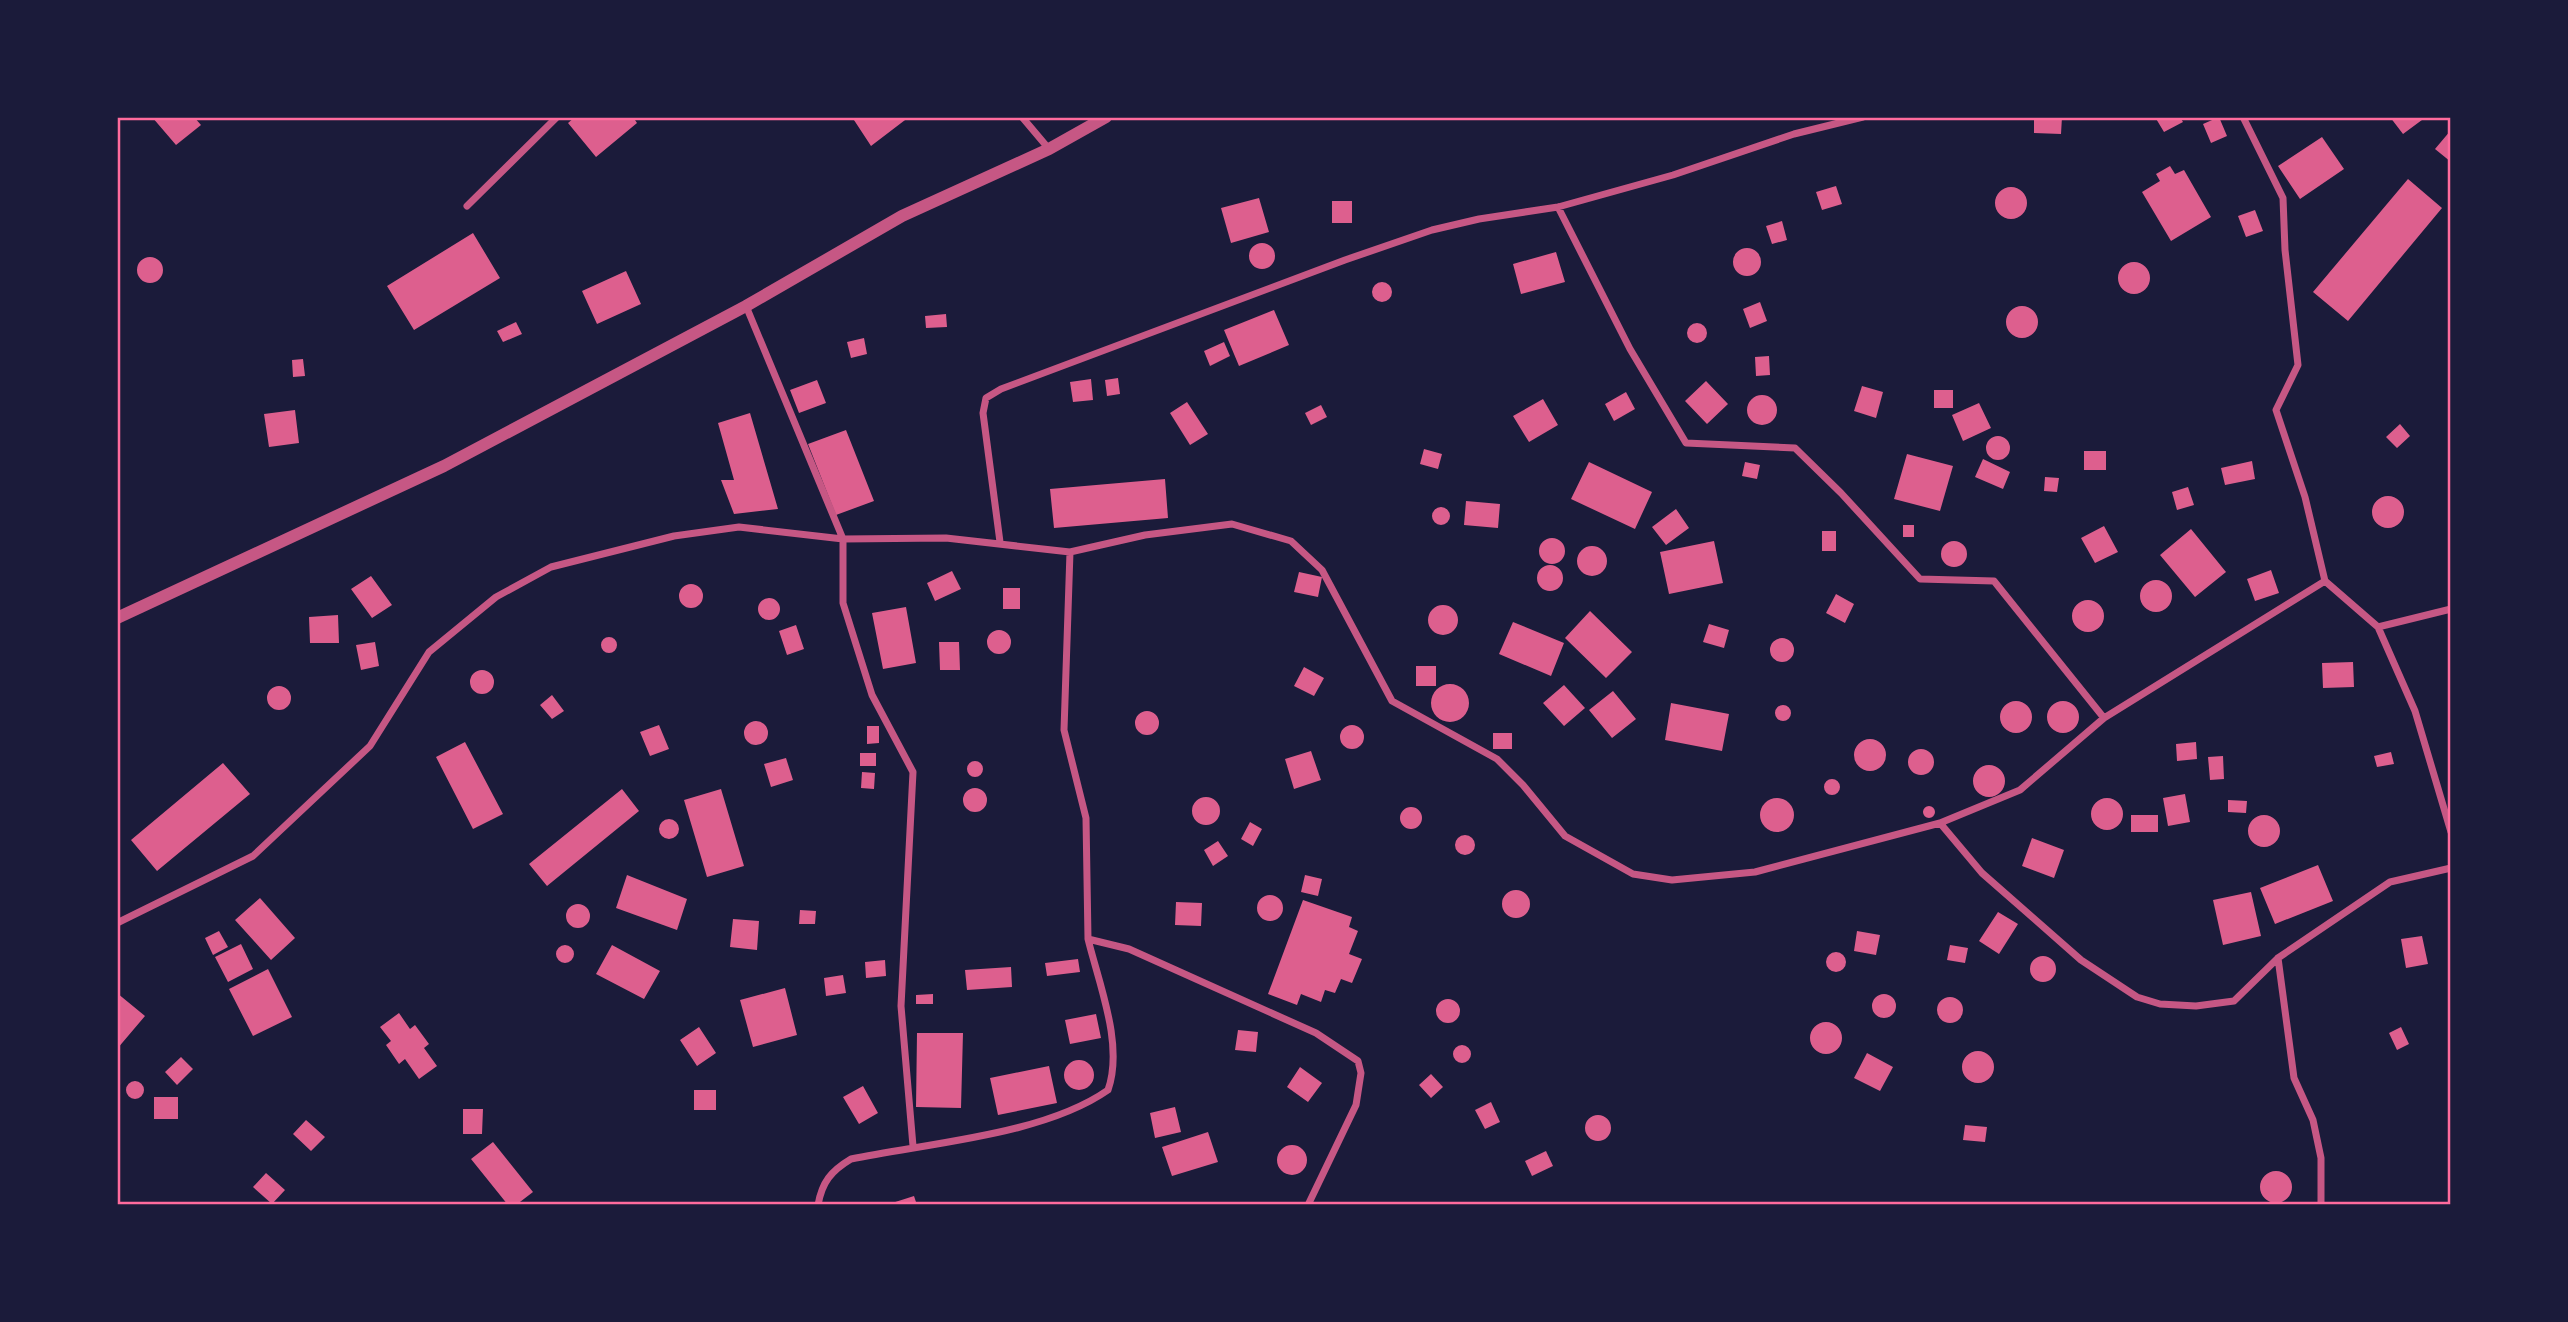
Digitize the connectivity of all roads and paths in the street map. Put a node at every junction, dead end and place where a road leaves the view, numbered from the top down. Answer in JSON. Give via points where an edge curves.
{"nodes":[{"id":1,"x":557,"y":117,"type":"edge"},
{"id":2,"x":1022,"y":117,"type":"edge"},
{"id":3,"x":1106,"y":117,"type":"edge"},
{"id":4,"x":1863,"y":117,"type":"edge"},
{"id":5,"x":2243,"y":117,"type":"edge"},
{"id":6,"x":1049,"y":149,"type":"junction"},
{"id":7,"x":467,"y":206,"type":"dead end"},
{"id":8,"x":1558,"y":207,"type":"junction"},
{"id":9,"x":746,"y":306,"type":"junction"},
{"id":10,"x":843,"y":539,"type":"junction"},
{"id":11,"x":1000,"y":542,"type":"junction"},
{"id":12,"x":1070,"y":552,"type":"junction"},
{"id":13,"x":2325,"y":581,"type":"junction"},
{"id":14,"x":2451,"y":609,"type":"edge"},
{"id":15,"x":117,"y":618,"type":"edge"},
{"id":16,"x":2378,"y":627,"type":"junction"},
{"id":17,"x":2104,"y":718,"type":"junction"},
{"id":18,"x":1940,"y":823,"type":"junction"},
{"id":19,"x":2451,"y":832,"type":"edge"},
{"id":20,"x":2451,"y":868,"type":"edge"},
{"id":21,"x":117,"y":923,"type":"edge"},
{"id":22,"x":1088,"y":939,"type":"junction"},
{"id":23,"x":2278,"y":958,"type":"junction"},
{"id":24,"x":913,"y":1146,"type":"junction"},
{"id":25,"x":817,"y":1205,"type":"edge"},
{"id":26,"x":1308,"y":1205,"type":"edge"},
{"id":27,"x":2321,"y":1205,"type":"edge"}],
"edges":[{"from":1,"to":7,"type":"street"},
{"from":2,"to":6,"type":"street"},
{"from":3,"to":6,"type":"street"},
{"from":4,"to":8,"type":"street"},
{"from":5,"to":13,"type":"street","via":[[2283,198],[2298,365],[2276,410],[2305,497]]},
{"from":6,"to":9,"type":"street","via":[[902,216]]},
{"from":8,"to":11,"type":"street","via":[[1432,230],[986,398],[983,413]]},
{"from":8,"to":17,"type":"street","via":[[1630,349],[1686,443],[1794,448],[1920,579],[1994,582]]},
{"from":9,"to":10,"type":"street"},
{"from":9,"to":15,"type":"street","via":[[444,466]]},
{"from":10,"to":11,"type":"street"},
{"from":10,"to":21,"type":"street","via":[[738,527],[674,536],[551,568],[496,597],[429,652],[370,746],[253,856]]},
{"from":10,"to":24,"type":"street","via":[[843,603],[853,638],[872,695],[913,772],[901,1006]]},
{"from":11,"to":12,"type":"street"},
{"from":12,"to":18,"type":"street","via":[[1145,535],[1232,524],[1291,541],[1322,570],[1392,701],[1497,758],[1565,836],[1633,874],[1672,880],[1755,872]]},
{"from":12,"to":22,"type":"street","via":[[1064,730],[1086,818]]},
{"from":13,"to":16,"type":"street"},
{"from":13,"to":17,"type":"street"},
{"from":14,"to":16,"type":"street"},
{"from":16,"to":19,"type":"street","via":[[2415,711]]},
{"from":17,"to":18,"type":"street","via":[[2020,790]]},
{"from":18,"to":23,"type":"street","via":[[1982,873],[2081,960],[2137,997],[2196,1006],[2234,1001]]},
{"from":20,"to":23,"type":"street","via":[[2390,882]]},
{"from":22,"to":24,"type":"street","via":[[1110,1032],[1108,1090],[1071,1109],[990,1135]]},
{"from":22,"to":26,"type":"street","via":[[1129,949],[1316,1032],[1358,1061],[1361,1073],[1356,1105]]},
{"from":23,"to":27,"type":"street","via":[[2294,1077],[2313,1120],[2321,1158]]},
{"from":24,"to":25,"type":"street","via":[[851,1159],[834,1169]]}]}
